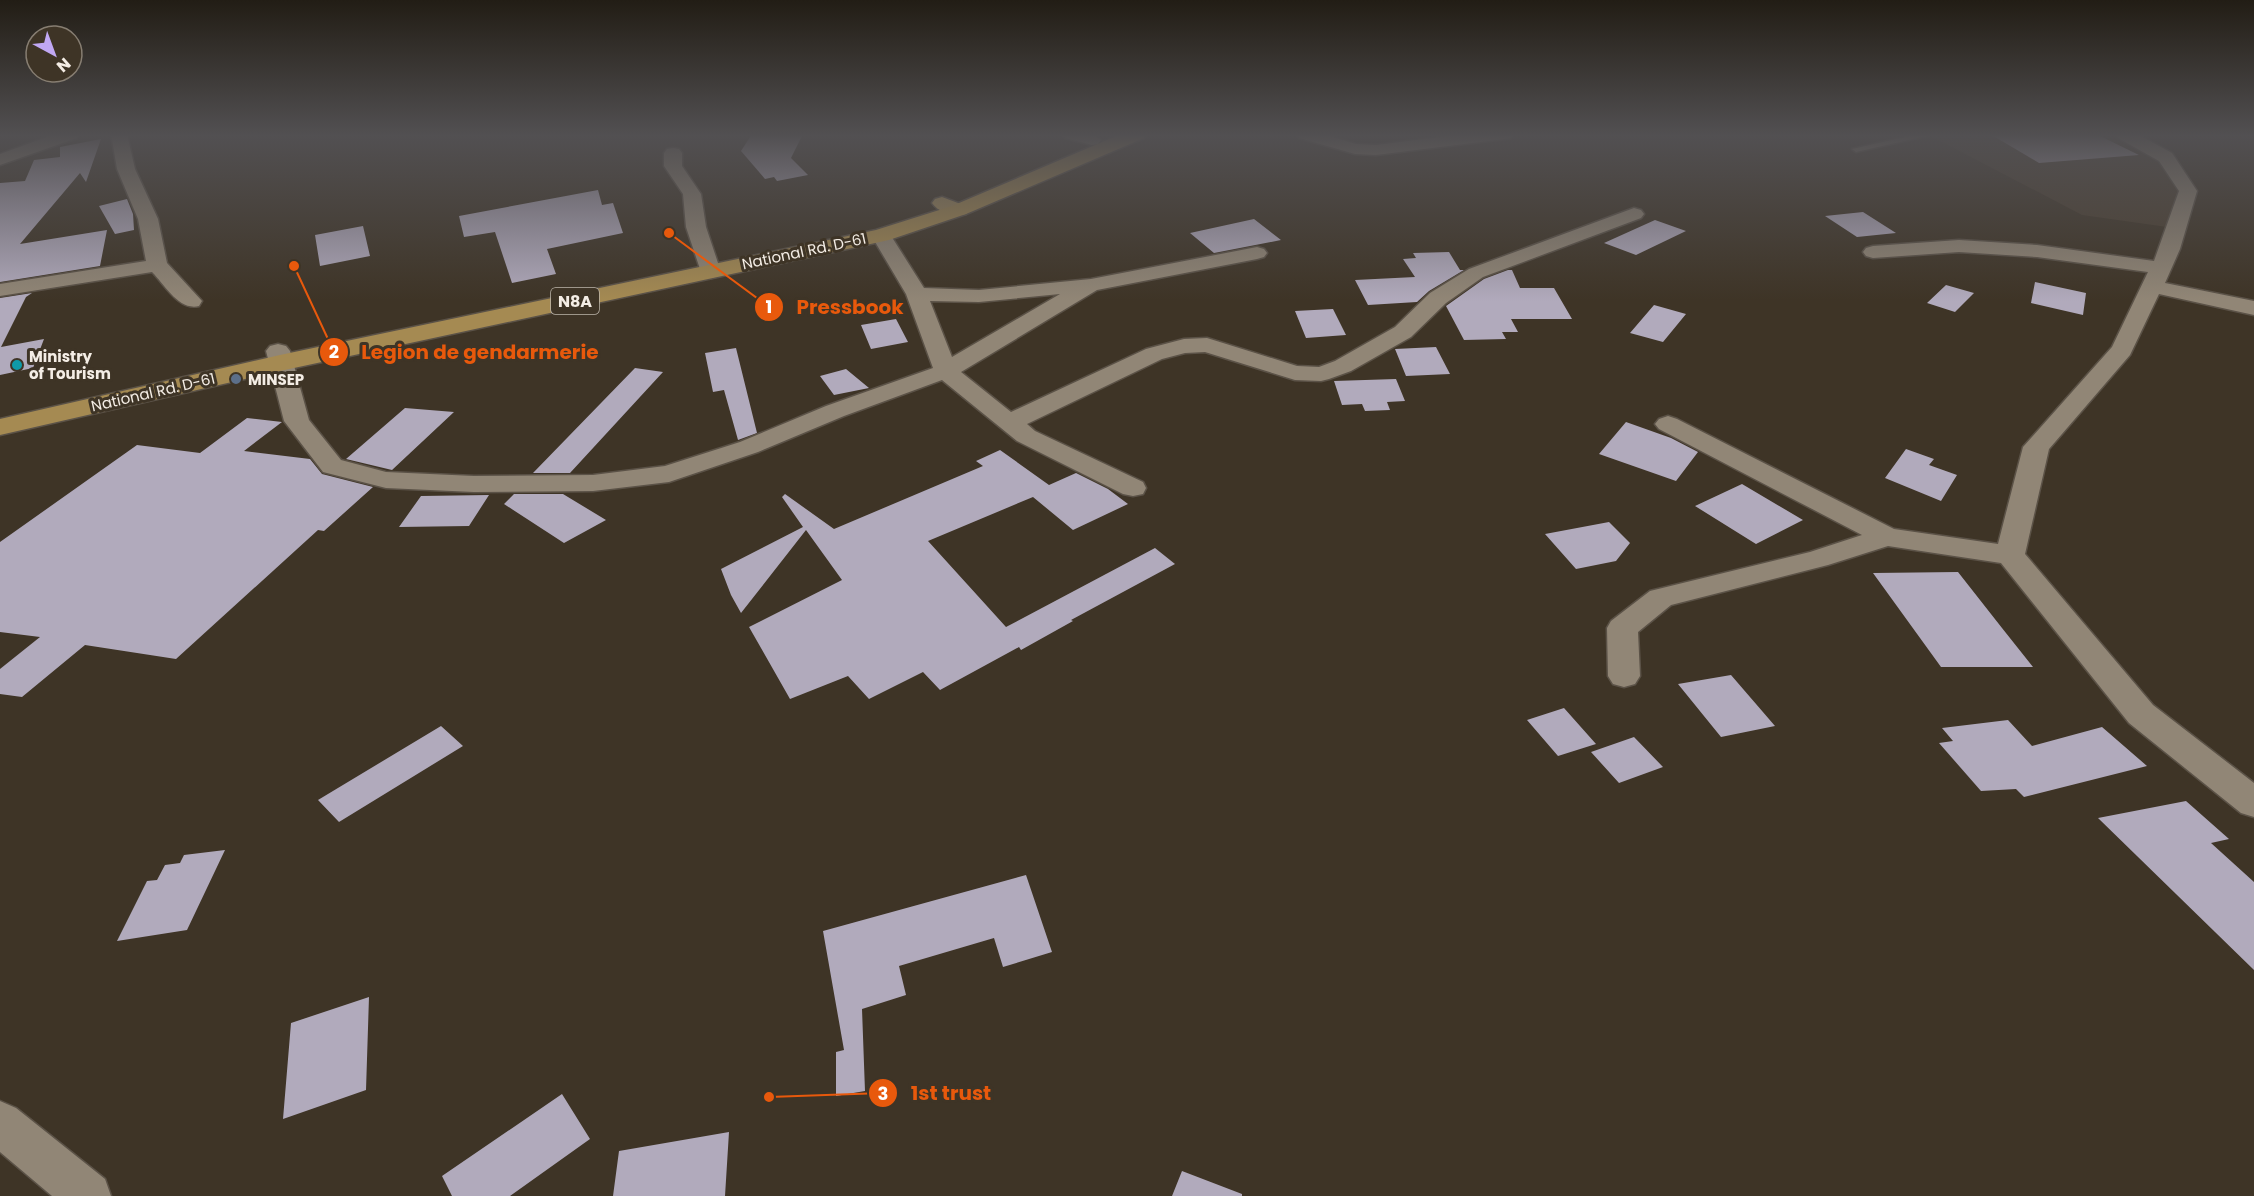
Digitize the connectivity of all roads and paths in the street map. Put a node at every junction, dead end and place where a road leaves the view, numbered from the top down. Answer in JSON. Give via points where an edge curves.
{"nodes":[{"id":1,"x":135,"y":190,"type":"edge"},
{"id":2,"x":689,"y":190,"type":"edge"},
{"id":3,"x":983,"y":190,"type":"edge"},
{"id":4,"x":993,"y":190,"type":"edge"},
{"id":5,"x":2187,"y":190,"type":"edge"},
{"id":6,"x":951,"y":206,"type":"junction"},
{"id":7,"x":1634,"y":214,"type":"dead end"},
{"id":8,"x":881,"y":235,"type":"junction"},
{"id":9,"x":1873,"y":252,"type":"dead end"},
{"id":10,"x":1257,"y":253,"type":"dead end"},
{"id":11,"x":157,"y":265,"type":"junction"},
{"id":12,"x":709,"y":267,"type":"junction"},
{"id":13,"x":2156,"y":277,"type":"junction"},
{"id":14,"x":1091,"y":285,"type":"junction"},
{"id":15,"x":0,"y":290,"type":"edge"},
{"id":16,"x":917,"y":294,"type":"junction"},
{"id":17,"x":191,"y":301,"type":"dead end"},
{"id":18,"x":2254,"y":308,"type":"edge"},
{"id":19,"x":279,"y":357,"type":"junction"},
{"id":20,"x":946,"y":371,"type":"junction"},
{"id":21,"x":0,"y":412,"type":"edge"},
{"id":22,"x":1009,"y":423,"type":"junction"},
{"id":23,"x":1668,"y":424,"type":"dead end"},
{"id":24,"x":0,"y":427,"type":"edge"},
{"id":25,"x":1133,"y":488,"type":"dead end"},
{"id":26,"x":1887,"y":537,"type":"junction"},
{"id":27,"x":2010,"y":555,"type":"junction"},
{"id":28,"x":1624,"y":676,"type":"dead end"},
{"id":29,"x":2254,"y":802,"type":"edge"},
{"id":30,"x":0,"y":1123,"type":"edge"},
{"id":31,"x":88,"y":1196,"type":"edge"}],
"edges":[{"from":1,"to":11,"type":"street","via":[[148,219]]},
{"from":2,"to":12,"type":"street"},
{"from":3,"to":6,"type":"highway","name":"National Rd. D-61","number":"N8A"},
{"from":4,"to":6,"type":"highway","name":"National Rd. D-61","number":"N8A"},
{"from":5,"to":13,"type":"street","via":[[2177,230]]},
{"from":6,"to":8,"type":"highway","name":"National Rd. D-61","number":"N8A"},
{"from":6,"to":12,"type":"highway","name":"National Rd. D-61","number":"N8A"},
{"from":7,"to":22,"type":"street","via":[[1476,273],[1438,298],[1403,332],[1321,374],[1295,373],[1207,345],[1184,346],[1155,354]]},
{"from":8,"to":12,"type":"highway","name":"National Rd. D-61","number":"N8A"},
{"from":8,"to":16,"type":"street"},
{"from":9,"to":13,"type":"street","via":[[1959,246],[2037,250]]},
{"from":10,"to":14,"type":"street"},
{"from":11,"to":15,"type":"street"},
{"from":11,"to":17,"type":"street"},
{"from":12,"to":19,"type":"highway","name":"National Rd. D-61","number":"N8A"},
{"from":13,"to":18,"type":"street"},
{"from":13,"to":27,"type":"street","via":[[2122,350],[2036,447]]},
{"from":14,"to":16,"type":"street","via":[[979,296]]},
{"from":14,"to":20,"type":"street"},
{"from":16,"to":20,"type":"street"},
{"from":19,"to":20,"type":"street","via":[[297,421],[332,466],[386,480],[474,484],[592,483],[669,474]]},
{"from":19,"to":21,"type":"highway","name":"National Rd. D-61","number":"N8A"},
{"from":19,"to":24,"type":"highway","name":"National Rd. D-61","number":"N8A"},
{"from":20,"to":22,"type":"street"},
{"from":22,"to":25,"type":"street","via":[[1058,454]]},
{"from":23,"to":26,"type":"street"},
{"from":26,"to":27,"type":"street"},
{"from":26,"to":28,"type":"street","via":[[1818,559],[1660,598],[1622,628]]},
{"from":27,"to":29,"type":"street","via":[[2141,714]]},
{"from":30,"to":31,"type":"street"}]}
